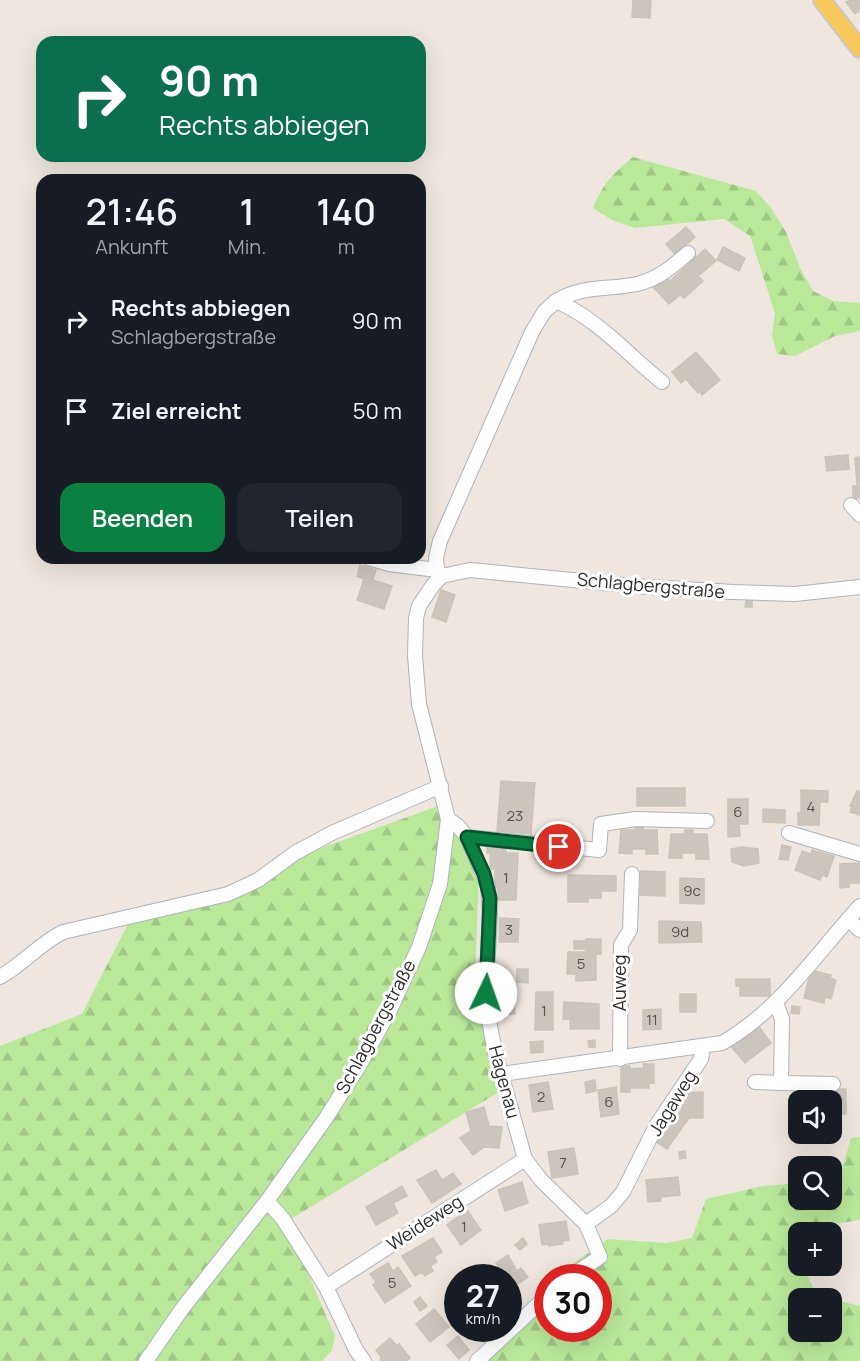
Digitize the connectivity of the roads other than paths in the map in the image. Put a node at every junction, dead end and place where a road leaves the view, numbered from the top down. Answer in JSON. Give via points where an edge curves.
{"nodes":[{"id":1,"x":822,"y":0,"type":"edge"},
{"id":2,"x":860,"y":49,"type":"edge"},
{"id":3,"x":688,"y":253,"type":"dead end"},
{"id":4,"x":556,"y":300,"type":"junction"},
{"id":5,"x":662,"y":382,"type":"dead end"},
{"id":6,"x":389,"y":564,"type":"edge"},
{"id":7,"x":439,"y":573,"type":"junction"},
{"id":8,"x":860,"y":587,"type":"edge"},
{"id":9,"x":441,"y":786,"type":"junction"},
{"id":10,"x":448,"y":819,"type":"junction"},
{"id":11,"x":707,"y":821,"type":"dead end"},
{"id":12,"x":789,"y":832,"type":"dead end"},
{"id":13,"x":467,"y":837,"type":"junction"},
{"id":14,"x":860,"y":854,"type":"edge"},
{"id":15,"x":632,"y":874,"type":"dead end"},
{"id":16,"x":860,"y":906,"type":"edge"},
{"id":17,"x":848,"y":919,"type":"junction"},
{"id":18,"x":860,"y":930,"type":"edge"},
{"id":19,"x":0,"y":977,"type":"edge"},
{"id":20,"x":776,"y":1003,"type":"junction"},
{"id":21,"x":703,"y":1047,"type":"junction"},
{"id":22,"x":620,"y":1059,"type":"junction"},
{"id":23,"x":502,"y":1074,"type":"junction"},
{"id":24,"x":755,"y":1082,"type":"dead end"},
{"id":25,"x":781,"y":1083,"type":"junction"},
{"id":26,"x":833,"y":1084,"type":"dead end"},
{"id":27,"x":525,"y":1159,"type":"junction"},
{"id":28,"x":267,"y":1201,"type":"junction"},
{"id":29,"x":586,"y":1224,"type":"junction"},
{"id":30,"x":589,"y":1264,"type":"edge"},
{"id":31,"x":326,"y":1287,"type":"junction"},
{"id":32,"x":534,"y":1307,"type":"edge"},
{"id":33,"x":146,"y":1361,"type":"edge"},
{"id":34,"x":364,"y":1361,"type":"edge"},
{"id":35,"x":477,"y":1361,"type":"edge"}],
"edges":[{"from":1,"to":2,"type":"main road"},
{"from":3,"to":4,"type":"street","via":[[669,270],[636,284],[579,290]]},
{"from":4,"to":5,"type":"street","via":[[604,330]]},
{"from":4,"to":7,"type":"street","via":[[540,318],[440,541],[436,558]]},
{"from":6,"to":7,"type":"street","name":"Schlagbergstraße"},
{"from":7,"to":8,"type":"street","name":"Schlagbergstraße","via":[[484,570],[634,586],[768,594]]},
{"from":7,"to":9,"type":"street","name":"Schlagbergstraße","via":[[420,606],[414,636],[419,704]]},
{"from":9,"to":10,"type":"street","name":"Schlagbergstraße"},
{"from":9,"to":19,"type":"street","via":[[332,833],[258,880],[228,894],[63,932]]},
{"from":10,"to":13,"type":"street","name":"Hagenau"},
{"from":10,"to":28,"type":"street","name":"Schlagbergstraße","via":[[440,884],[419,947],[390,1010],[326,1118]]},
{"from":11,"to":13,"type":"street","via":[[636,819],[601,824],[599,850]]},
{"from":12,"to":14,"type":"street"},
{"from":13,"to":23,"type":"street","name":"Hagenau","via":[[490,898],[486,1002]]},
{"from":15,"to":22,"type":"street","name":"Auweg","via":[[630,930],[621,945]]},
{"from":16,"to":17,"type":"street","name":"Jagaweg"},
{"from":17,"to":18,"type":"street"},
{"from":17,"to":20,"type":"street","name":"Jagaweg"},
{"from":20,"to":21,"type":"street","name":"Jagaweg","via":[[730,1039]]},
{"from":20,"to":25,"type":"street","via":[[782,1019]]},
{"from":21,"to":22,"type":"street"},
{"from":21,"to":29,"type":"street","name":"Jagaweg","via":[[700,1059],[656,1126],[622,1192],[611,1206]]},
{"from":22,"to":23,"type":"street"},
{"from":23,"to":27,"type":"street","name":"Hagenau"},
{"from":24,"to":25,"type":"street"},
{"from":25,"to":26,"type":"street"},
{"from":27,"to":29,"type":"street","name":"Hagenau"},
{"from":27,"to":31,"type":"street","name":"Weideweg"},
{"from":28,"to":31,"type":"street","via":[[283,1219]]},
{"from":28,"to":33,"type":"street","name":"Schlagbergstraße"},
{"from":29,"to":30,"type":"street","name":"Hagenau","via":[[600,1257]]},
{"from":31,"to":34,"type":"street"},
{"from":32,"to":35,"type":"street"}]}
